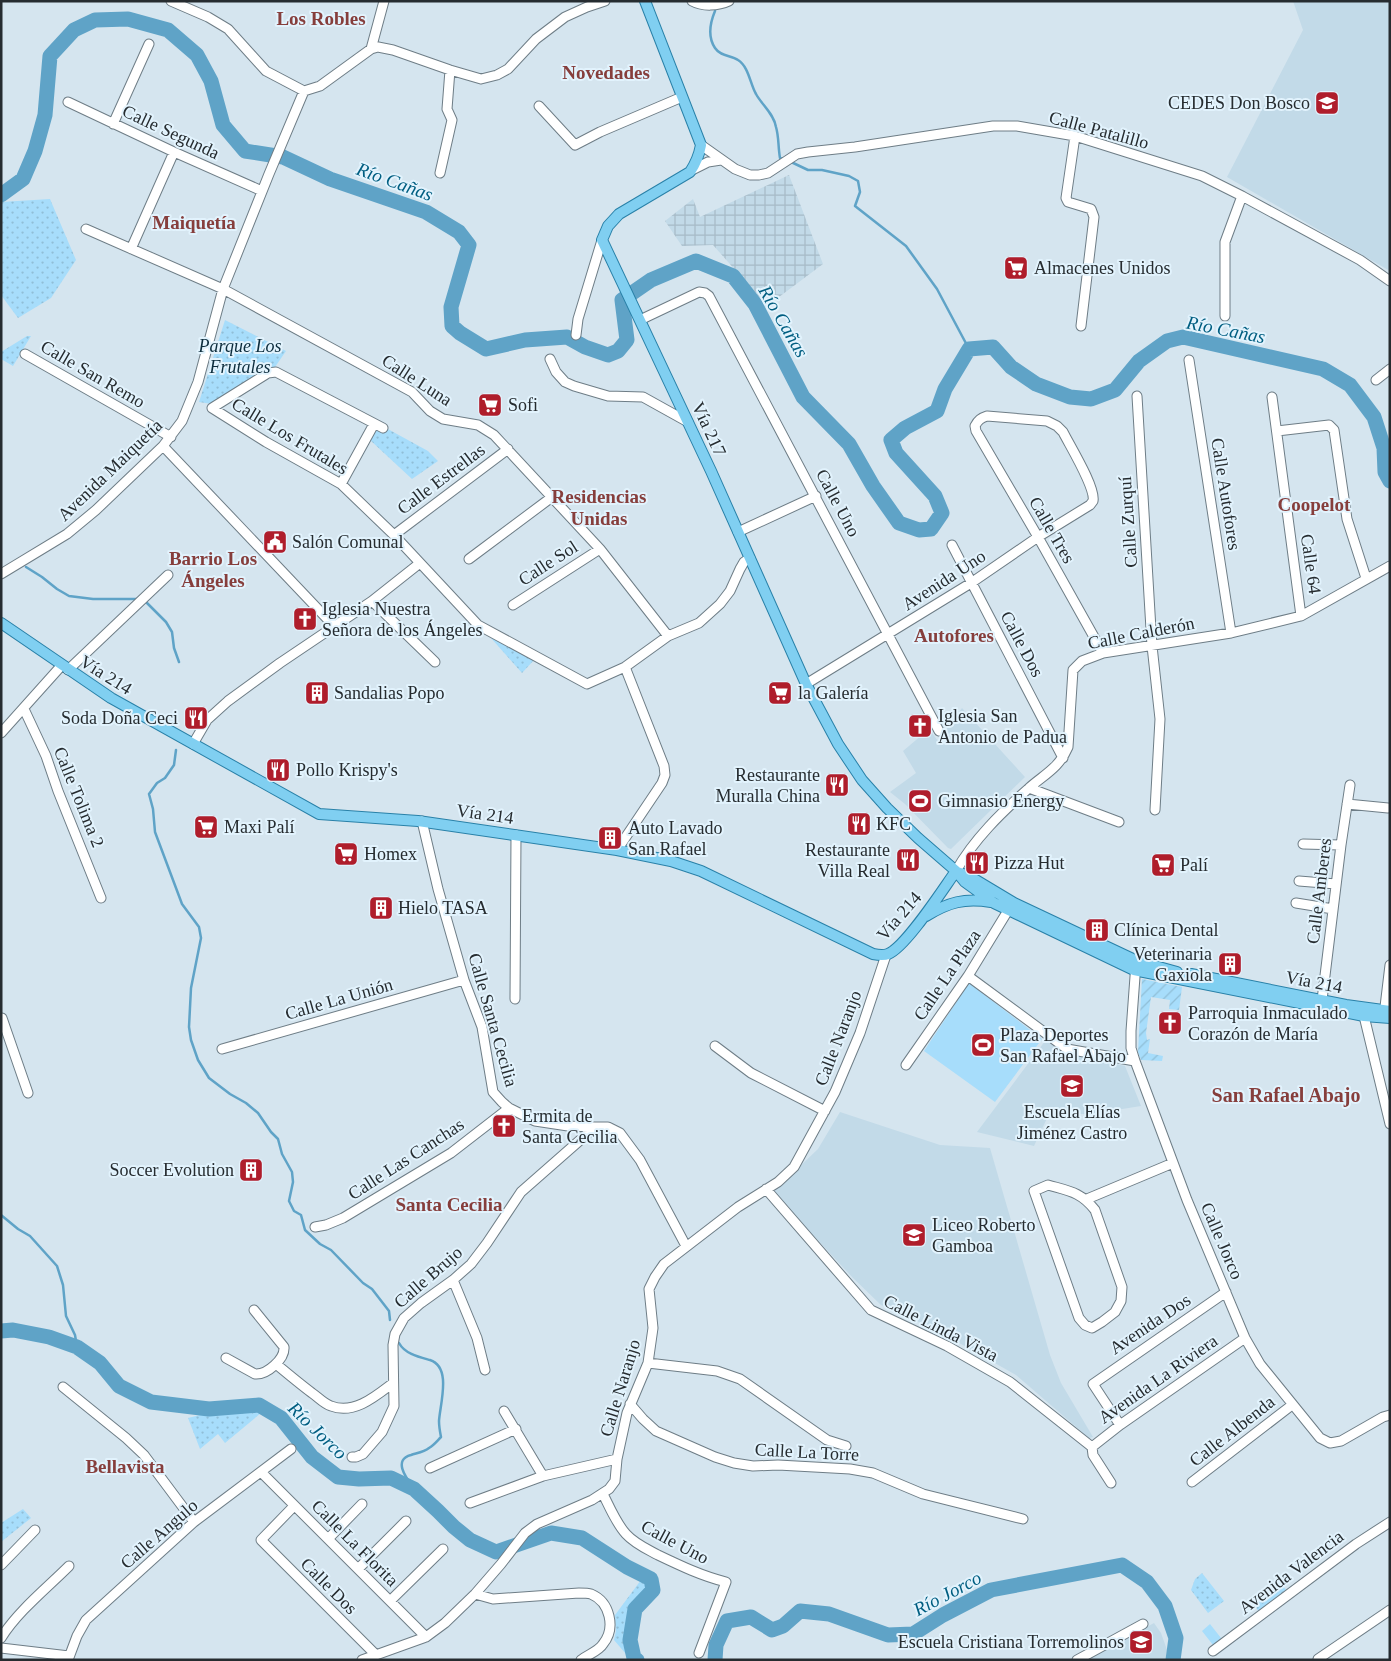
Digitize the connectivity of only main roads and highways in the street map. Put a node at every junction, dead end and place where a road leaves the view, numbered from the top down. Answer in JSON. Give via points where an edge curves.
{"nodes":[{"id":1,"x":645,"y":1,"type":"edge"},
{"id":2,"x":1,"y":623,"type":"edge"},
{"id":3,"x":956,"y":871,"type":"junction"},
{"id":4,"x":994,"y":903,"type":"junction"},
{"id":5,"x":1011,"y":906,"type":"junction"},
{"id":6,"x":922,"y":918,"type":"junction"},
{"id":7,"x":1136,"y":965,"type":"junction"},
{"id":8,"x":1387,"y":1014,"type":"edge"}],
"edges":[{"from":1,"to":3,"type":"main road","name":"Vía 217","via":[[701,145],[696,164],[690,172],[619,214],[608,226],[602,240],[806,684],[838,744],[862,780],[887,808]]},
{"from":2,"to":6,"type":"main road","name":"Vía 214","via":[[111,698],[319,814],[422,821],[671,861],[701,871],[873,954],[886,955],[901,944]]},
{"from":3,"to":4,"type":"main road","name":"Vía 214","via":[[964,882]]},
{"from":3,"to":5,"type":"main road","name":"Vía 214","via":[[969,876]]},
{"from":3,"to":6,"type":"main road","name":"Vía 214"},
{"from":4,"to":5,"type":"main road","name":"Vía 214"},
{"from":4,"to":6,"type":"main road","via":[[963,901],[942,906]]},
{"from":5,"to":7,"type":"main road","name":"Vía 214"},
{"from":7,"to":8,"type":"main road","name":"Vía 214"},
{"from":7,"to":8,"type":"main road","name":"Vía 214","via":[[1364,1016]]}]}
